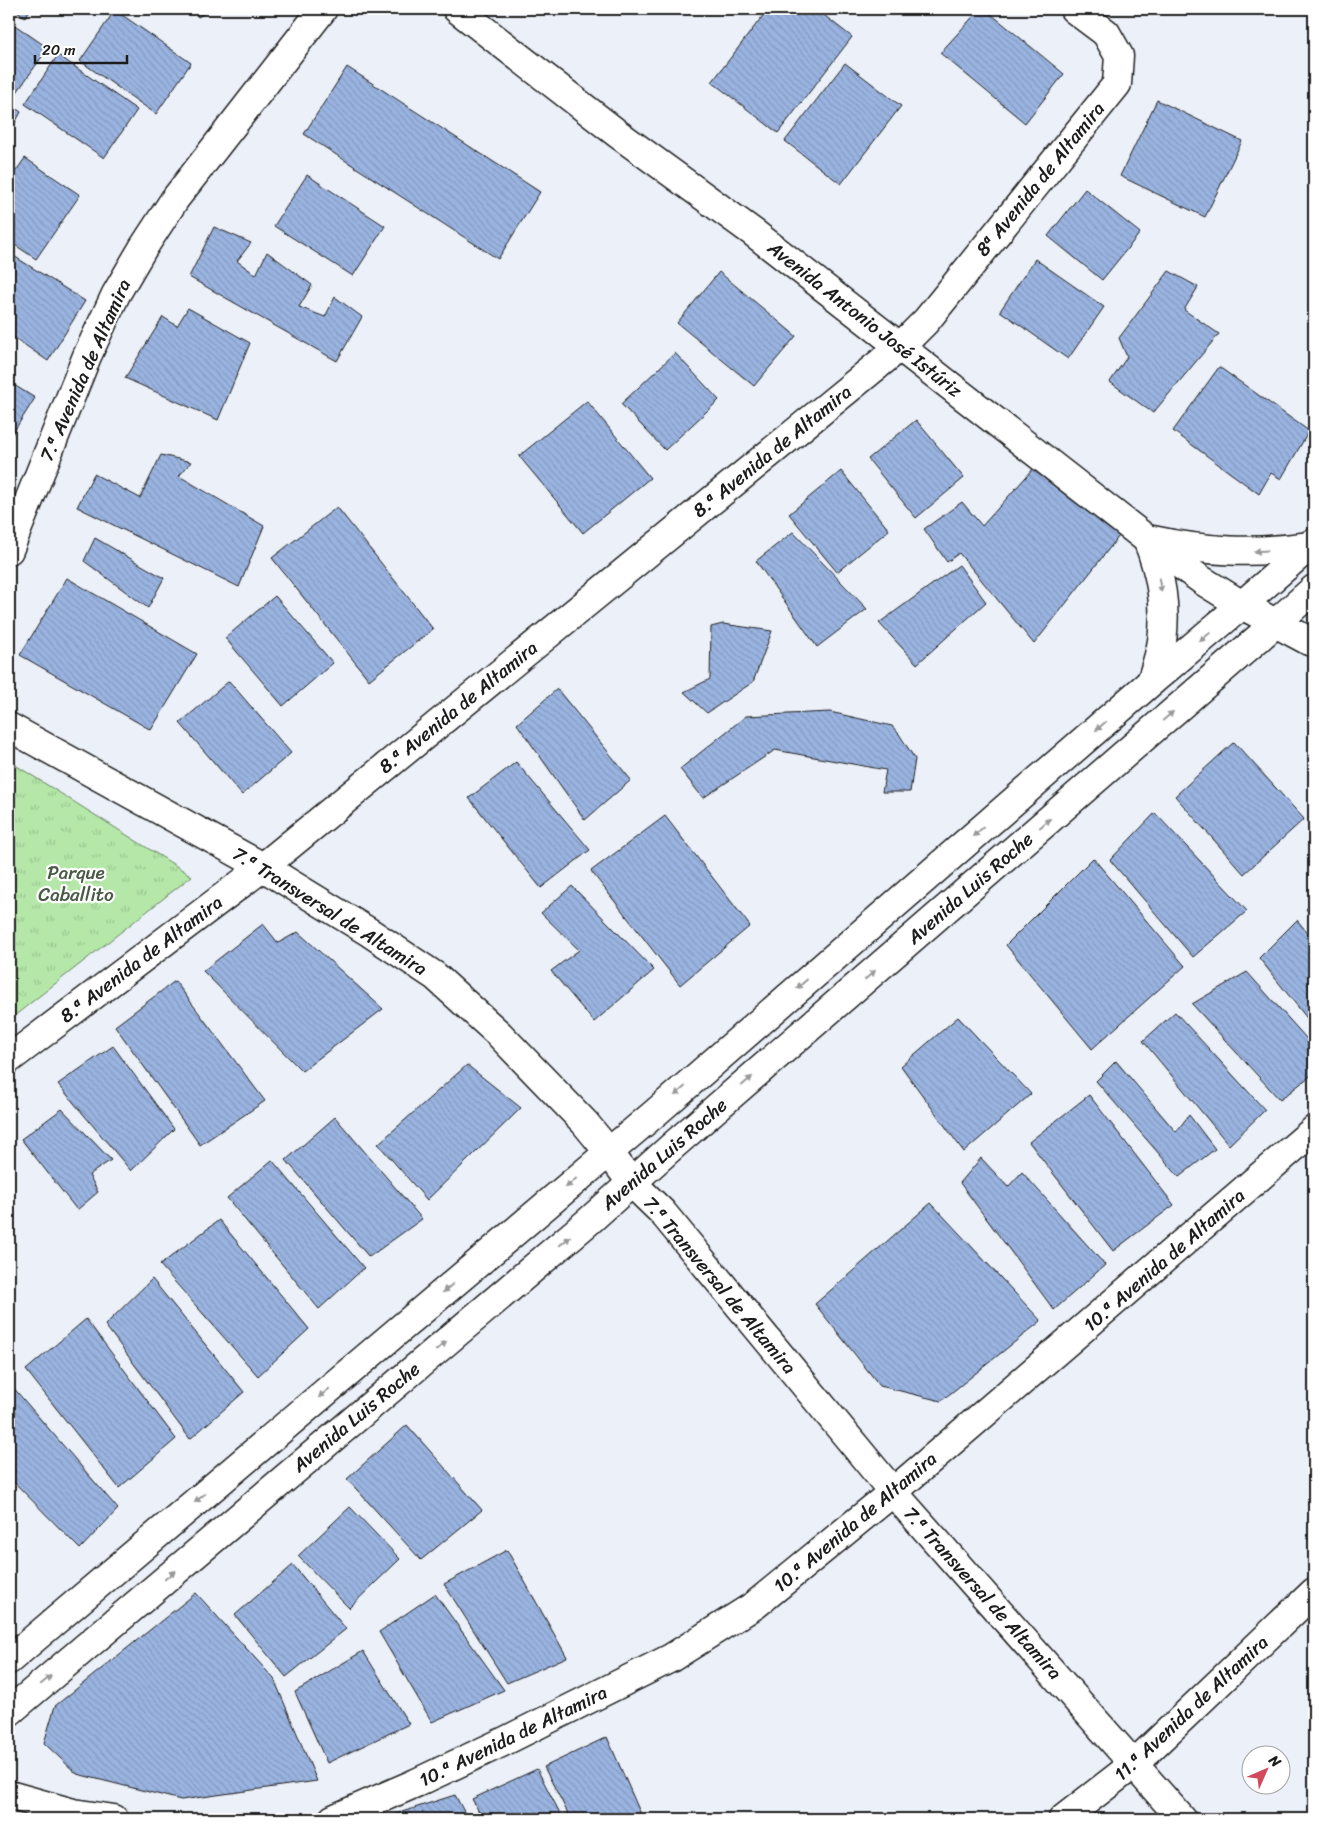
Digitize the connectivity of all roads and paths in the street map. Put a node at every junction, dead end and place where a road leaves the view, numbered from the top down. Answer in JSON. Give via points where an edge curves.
{"nodes":[{"id":1,"x":323,"y":9,"type":"edge"},
{"id":2,"x":457,"y":9,"type":"edge"},
{"id":3,"x":1074,"y":9,"type":"edge"},
{"id":4,"x":901,"y":346,"type":"junction"},
{"id":5,"x":1147,"y":539,"type":"junction"},
{"id":6,"x":1312,"y":544,"type":"edge"},
{"id":7,"x":9,"y":550,"type":"edge"},
{"id":8,"x":1314,"y":589,"type":"edge"},
{"id":9,"x":1242,"y":605,"type":"junction"},
{"id":10,"x":1277,"y":622,"type":"junction"},
{"id":11,"x":1314,"y":622,"type":"edge"},
{"id":12,"x":1314,"y":642,"type":"edge"},
{"id":13,"x":1151,"y":682,"type":"junction"},
{"id":14,"x":9,"y":727,"type":"edge"},
{"id":15,"x":262,"y":866,"type":"junction"},
{"id":16,"x":9,"y":1059,"type":"edge"},
{"id":17,"x":1314,"y":1130,"type":"edge"},
{"id":18,"x":608,"y":1151,"type":"junction"},
{"id":19,"x":631,"y":1182,"type":"junction"},
{"id":20,"x":893,"y":1492,"type":"junction"},
{"id":21,"x":1314,"y":1592,"type":"edge"},
{"id":22,"x":9,"y":1660,"type":"edge"},
{"id":23,"x":9,"y":1712,"type":"edge"},
{"id":24,"x":1134,"y":1764,"type":"junction"},
{"id":25,"x":9,"y":1795,"type":"edge"},
{"id":26,"x":114,"y":1819,"type":"edge"},
{"id":27,"x":333,"y":1819,"type":"edge"},
{"id":28,"x":1063,"y":1819,"type":"edge"},
{"id":29,"x":1182,"y":1819,"type":"edge"}],
"edges":[{"from":1,"to":7,"type":"street","name":"7.ª Avenida de Altamira","via":[[175,199],[120,286],[87,356]]},
{"from":2,"to":4,"type":"street","name":"Avenida Antonio José Istúriz"},
{"from":3,"to":4,"type":"street","name":"8ª Avenida de Altamira","via":[[1106,33],[1119,56],[1117,84],[926,321]]},
{"from":4,"to":5,"type":"street","name":"Avenida Antonio José Istúriz"},
{"from":4,"to":15,"type":"street","name":"8.ª Avenida de Altamira"},
{"from":6,"to":5,"type":"street","one_way":true,"via":[[1244,552]]},
{"from":5,"to":9,"type":"street","name":"Avenida Antonio José Istúriz","via":[[1203,581]]},
{"from":5,"to":13,"type":"street","one_way":true,"via":[[1155,559],[1164,606],[1162,643]]},
{"from":6,"to":9,"type":"street","name":"Avenida Luis Roche"},
{"from":8,"to":10,"type":"street","name":"Avenida Luis Roche"},
{"from":9,"to":10,"type":"street","name":"Avenida Antonio José Istúriz"},
{"from":9,"to":13,"type":"street","name":"Avenida Luis Roche","one_way":true},
{"from":10,"to":11,"type":"street","name":"Avenida Antonio José Istúriz"},
{"from":10,"to":12,"type":"street","name":"Avenida Antonio José Istúriz"},
{"from":19,"to":10,"type":"street","name":"Avenida Luis Roche","one_way":true},
{"from":13,"to":18,"type":"street","name":"Avenida Luis Roche","one_way":true},
{"from":14,"to":15,"type":"street","name":"7.ª Transversal de Altamira"},
{"from":15,"to":16,"type":"street","name":"8.ª Avenida de Altamira"},
{"from":15,"to":18,"type":"street","name":"7.ª Transversal de Altamira","via":[[435,976],[499,1034]]},
{"from":17,"to":20,"type":"street","name":"10.ª Avenida de Altamira"},
{"from":18,"to":19,"type":"street","name":"7.ª Transversal de Altamira"},
{"from":18,"to":22,"type":"street","name":"Avenida Luis Roche","one_way":true},
{"from":19,"to":20,"type":"street","name":"7.ª Transversal de Altamira","via":[[662,1212]]},
{"from":23,"to":19,"type":"street","name":"Avenida Luis Roche","one_way":true},
{"from":20,"to":24,"type":"street","name":"7.ª Transversal de Altamira"},
{"from":20,"to":27,"type":"street","name":"10.ª Avenida de Altamira","via":[[755,1605],[671,1658],[503,1742]]},
{"from":21,"to":24,"type":"street","name":"11.ª Avenida de Altamira"},
{"from":24,"to":28,"type":"street","name":"11.ª Avenida de Altamira"},
{"from":24,"to":29,"type":"street","name":"7.ª Transversal de Altamira"},
{"from":25,"to":26,"type":"street","via":[[73,1814]]}]}
